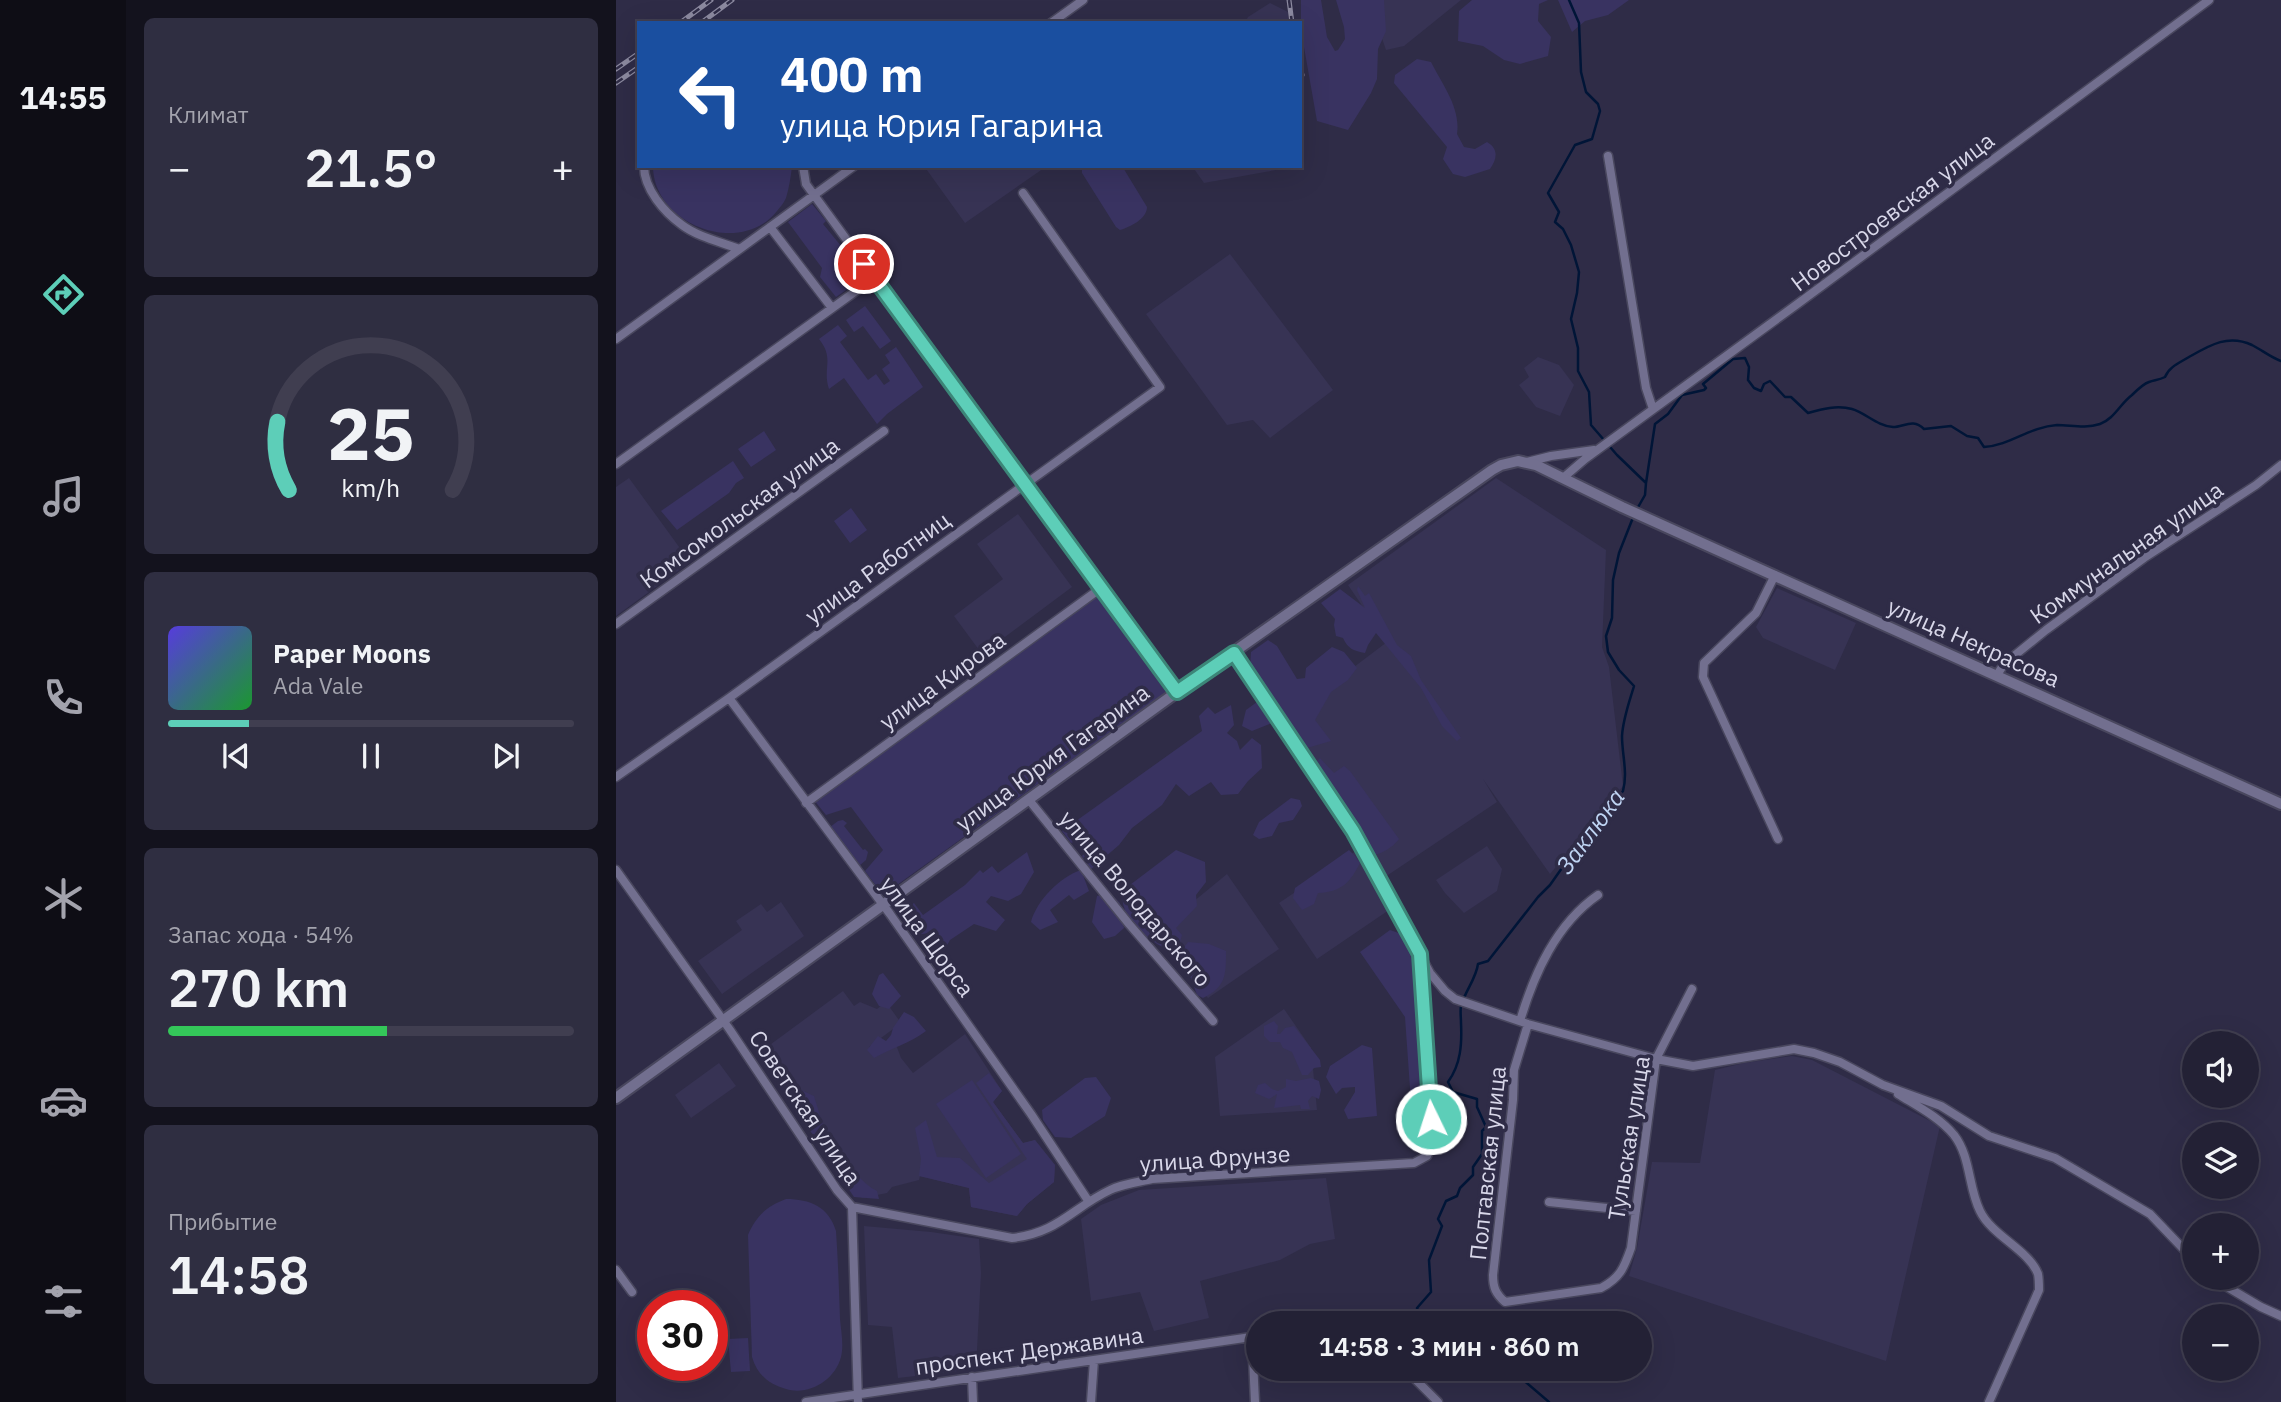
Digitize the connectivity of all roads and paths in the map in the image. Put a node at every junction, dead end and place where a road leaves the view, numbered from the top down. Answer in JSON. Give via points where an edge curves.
{"nodes":[{"id":1,"x":1083,"y":0,"type":"edge"},
{"id":2,"x":2209,"y":0,"type":"edge"},
{"id":3,"x":1054,"y":21,"type":"edge"},
{"id":4,"x":1608,"y":156,"type":"dead end"},
{"id":5,"x":644,"y":168,"type":"edge"},
{"id":6,"x":803,"y":168,"type":"edge"},
{"id":7,"x":851,"y":168,"type":"edge"},
{"id":8,"x":1023,"y":193,"type":"dead end"},
{"id":9,"x":814,"y":195,"type":"junction"},
{"id":10,"x":770,"y":227,"type":"junction"},
{"id":11,"x":739,"y":249,"type":"junction"},
{"id":12,"x":874,"y":278,"type":"junction"},
{"id":13,"x":832,"y":309,"type":"junction"},
{"id":14,"x":616,"y":339,"type":"edge"},
{"id":15,"x":1653,"y":409,"type":"junction"},
{"id":16,"x":884,"y":431,"type":"dead end"},
{"id":17,"x":1597,"y":450,"type":"junction"},
{"id":18,"x":1522,"y":462,"type":"junction"},
{"id":19,"x":616,"y":464,"type":"edge"},
{"id":20,"x":2281,"y":465,"type":"edge"},
{"id":21,"x":1563,"y":478,"type":"junction"},
{"id":22,"x":1025,"y":485,"type":"junction"},
{"id":23,"x":1775,"y":575,"type":"junction"},
{"id":24,"x":1101,"y":588,"type":"junction"},
{"id":25,"x":616,"y":624,"type":"edge"},
{"id":26,"x":1234,"y":653,"type":"junction"},
{"id":27,"x":1997,"y":675,"type":"junction"},
{"id":28,"x":1177,"y":692,"type":"junction"},
{"id":29,"x":729,"y":698,"type":"junction"},
{"id":30,"x":616,"y":776,"type":"edge"},
{"id":31,"x":1029,"y":800,"type":"junction"},
{"id":32,"x":806,"y":803,"type":"junction"},
{"id":33,"x":2281,"y":804,"type":"edge"},
{"id":34,"x":1778,"y":839,"type":"dead end"},
{"id":35,"x":616,"y":870,"type":"edge"},
{"id":36,"x":1598,"y":895,"type":"dead end"},
{"id":37,"x":883,"y":905,"type":"junction"},
{"id":38,"x":1420,"y":954,"type":"junction"},
{"id":39,"x":1692,"y":989,"type":"dead end"},
{"id":40,"x":723,"y":1020,"type":"junction"},
{"id":41,"x":1213,"y":1021,"type":"dead end"},
{"id":42,"x":1524,"y":1023,"type":"junction"},
{"id":43,"x":1656,"y":1059,"type":"junction"},
{"id":44,"x":1883,"y":1085,"type":"junction"},
{"id":45,"x":616,"y":1098,"type":"edge"},
{"id":46,"x":1089,"y":1202,"type":"junction"},
{"id":47,"x":1549,"y":1202,"type":"dead end"},
{"id":48,"x":852,"y":1207,"type":"junction"},
{"id":49,"x":1636,"y":1211,"type":"junction"},
{"id":50,"x":2182,"y":1247,"type":"edge"},
{"id":51,"x":616,"y":1270,"type":"edge"},
{"id":52,"x":1601,"y":1288,"type":"joint"},
{"id":53,"x":2232,"y":1290,"type":"edge"},
{"id":54,"x":632,"y":1292,"type":"dead end"},
{"id":55,"x":2281,"y":1316,"type":"edge"},
{"id":56,"x":1246,"y":1338,"type":"edge"},
{"id":57,"x":1094,"y":1360,"type":"junction"},
{"id":58,"x":972,"y":1377,"type":"junction"},
{"id":59,"x":1255,"y":1381,"type":"edge"},
{"id":60,"x":1417,"y":1381,"type":"edge"},
{"id":61,"x":858,"y":1398,"type":"edge"},
{"id":62,"x":806,"y":1402,"type":"edge"},
{"id":63,"x":973,"y":1402,"type":"edge"},
{"id":64,"x":1091,"y":1402,"type":"edge"},
{"id":65,"x":1255,"y":1402,"type":"edge"},
{"id":66,"x":1438,"y":1402,"type":"edge"},
{"id":67,"x":1989,"y":1402,"type":"edge"}],
"edges":[{"from":1,"to":3,"type":"street"},
{"from":2,"to":15,"type":"street","name":"Новостроевская улица"},
{"from":4,"to":15,"type":"street"},
{"from":5,"to":11,"type":"street","via":[[655,198],[682,225]]},
{"from":6,"to":9,"type":"street"},
{"from":7,"to":9,"type":"street"},
{"from":8,"to":22,"type":"street","name":"улица Работниц","via":[[1160,387]]},
{"from":9,"to":10,"type":"street"},
{"from":9,"to":12,"type":"street"},
{"from":10,"to":11,"type":"street"},
{"from":10,"to":13,"type":"street"},
{"from":11,"to":14,"type":"street"},
{"from":12,"to":13,"type":"street"},
{"from":12,"to":22,"type":"street"},
{"from":13,"to":19,"type":"street"},
{"from":15,"to":17,"type":"street","name":"Новостроевская улица"},
{"from":16,"to":25,"type":"street","name":"Комсомольская улица"},
{"from":17,"to":18,"type":"street","name":"Новостроевская улица"},
{"from":17,"to":21,"type":"street","name":"Новостроевская улица"},
{"from":18,"to":21,"type":"main road"},
{"from":18,"to":26,"type":"main road","name":"улица Юрия Гагарина","via":[[1501,465],[1477,479]]},
{"from":20,"to":27,"type":"street","name":"Коммунальная улица","via":[[2046,630]]},
{"from":21,"to":23,"type":"main road","name":"улица Некрасова"},
{"from":22,"to":24,"type":"street"},
{"from":22,"to":29,"type":"street","name":"улица Работниц"},
{"from":23,"to":27,"type":"main road","name":"улица Некрасова"},
{"from":23,"to":34,"type":"street","via":[[1756,613],[1704,663],[1703,677]]},
{"from":24,"to":28,"type":"street"},
{"from":24,"to":32,"type":"street","name":"улица Кирова"},
{"from":26,"to":28,"type":"main road","name":"улица Юрия Гагарина"},
{"from":26,"to":38,"type":"street","via":[[1353,831]]},
{"from":27,"to":33,"type":"main road","name":"улица Некрасова"},
{"from":28,"to":31,"type":"main road","name":"улица Юрия Гагарина"},
{"from":29,"to":30,"type":"street","name":"улица Работниц"},
{"from":29,"to":32,"type":"street","name":"улица Щорса"},
{"from":31,"to":37,"type":"main road","name":"улица Юрия Гагарина"},
{"from":31,"to":41,"type":"street","name":"улица Володарского"},
{"from":32,"to":37,"type":"street","name":"улица Щорса"},
{"from":35,"to":40,"type":"street","name":"Советская улица"},
{"from":36,"to":42,"type":"street","name":"Полтавская улица","via":[[1581,907],[1545,955],[1531,984]]},
{"from":37,"to":40,"type":"main road","name":"улица Юрия Гагарина"},
{"from":37,"to":46,"type":"street","name":"улица Щорса"},
{"from":38,"to":42,"type":"street","via":[[1430,973],[1455,999]]},
{"from":38,"to":46,"type":"street","name":"улица Фрунзе","via":[[1433,1143],[1427,1156],[1414,1163],[1152,1179],[1113,1188]]},
{"from":39,"to":43,"type":"street","name":"Тульская улица"},
{"from":40,"to":45,"type":"main road","name":"улица Юрия Гагарина"},
{"from":40,"to":48,"type":"street","name":"Советская улица"},
{"from":42,"to":43,"type":"street"},
{"from":42,"to":52,"type":"street","name":"Полтавская улица","via":[[1512,1083],[1493,1286],[1505,1302]]},
{"from":43,"to":44,"type":"street","via":[[1693,1066],[1794,1049],[1840,1062]]},
{"from":43,"to":49,"type":"street","name":"Тульская улица"},
{"from":44,"to":50,"type":"street","via":[[1941,1106],[1989,1136],[2055,1158],[2150,1214]]},
{"from":44,"to":67,"type":"street","via":[[1938,1120],[1955,1137],[1979,1210],[2038,1274],[2039,1290]]},
{"from":46,"to":48,"type":"street","name":"улица Фрунзе","via":[[1054,1227],[1012,1238]]},
{"from":47,"to":49,"type":"street"},
{"from":48,"to":61,"type":"street","name":"Советская улица"},
{"from":49,"to":52,"type":"street","name":"Тульская улица","via":[[1624,1269],[1615,1281]]},
{"from":51,"to":54,"type":"street"},
{"from":53,"to":55,"type":"street"},
{"from":56,"to":57,"type":"street","name":"проспект Державина"},
{"from":57,"to":58,"type":"street","name":"проспект Державина"},
{"from":57,"to":64,"type":"street"},
{"from":58,"to":61,"type":"street","name":"проспект Державина"},
{"from":58,"to":63,"type":"street"},
{"from":59,"to":65,"type":"street"},
{"from":60,"to":66,"type":"street"},
{"from":61,"to":62,"type":"street","name":"проспект Державина"}]}
